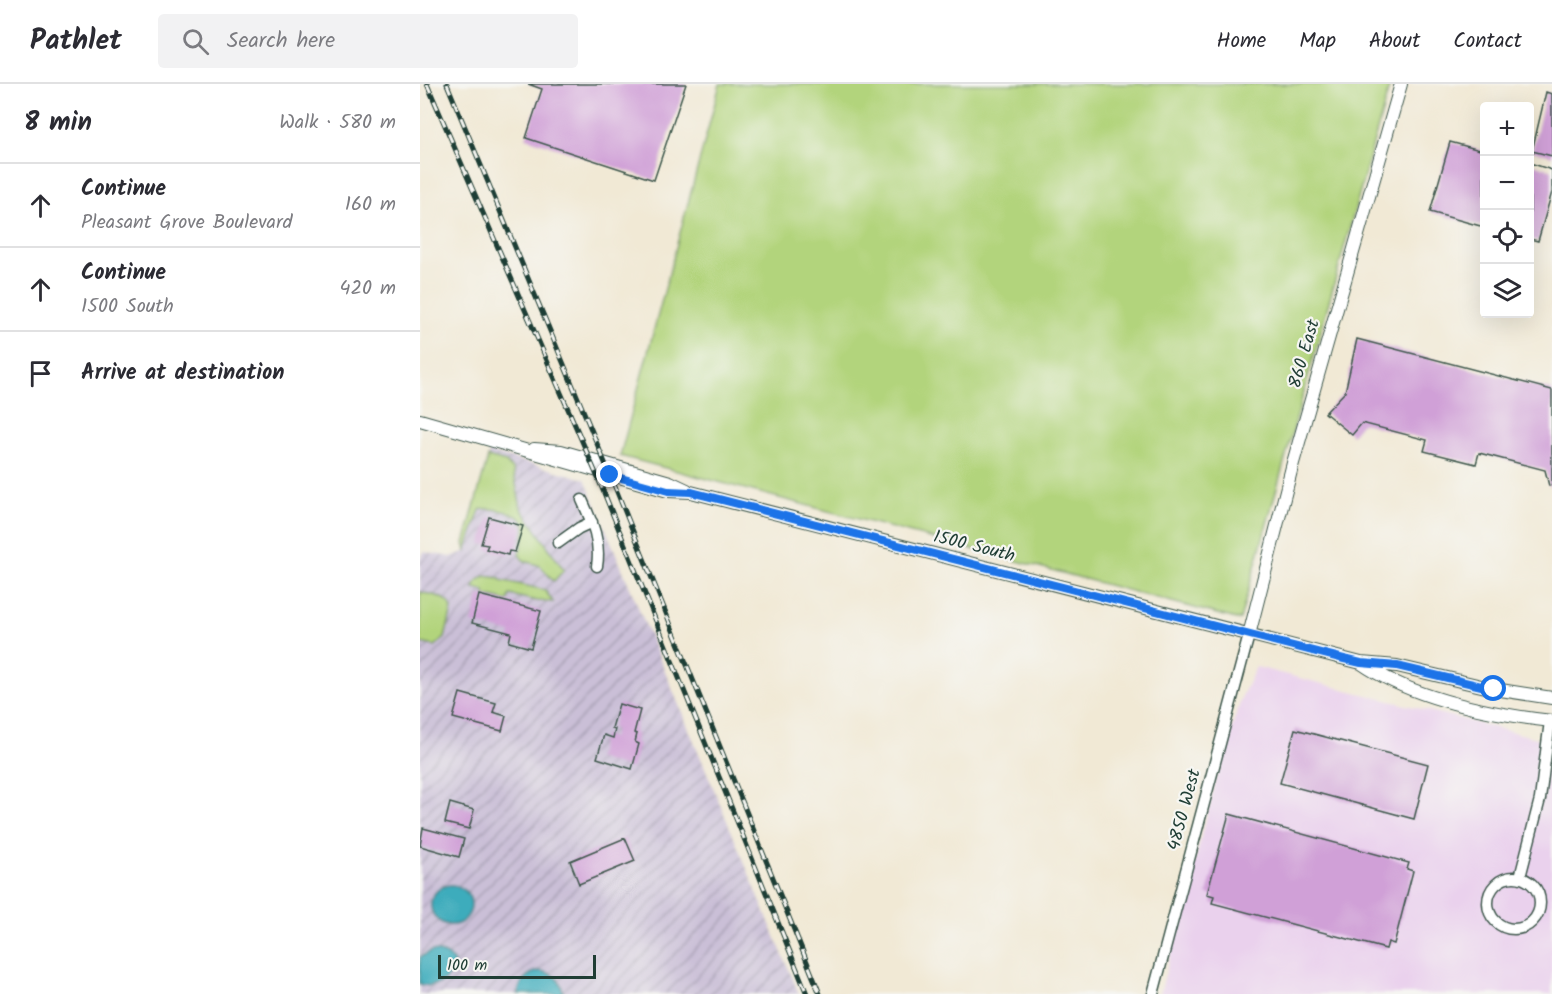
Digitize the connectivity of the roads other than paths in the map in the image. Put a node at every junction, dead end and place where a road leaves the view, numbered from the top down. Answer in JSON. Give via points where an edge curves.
{"nodes":[{"id":1,"x":1401,"y":84,"type":"edge"},
{"id":2,"x":420,"y":420,"type":"edge"},
{"id":3,"x":582,"y":500,"type":"dead end"},
{"id":4,"x":592,"y":522,"type":"junction"},
{"id":5,"x":558,"y":543,"type":"dead end"},
{"id":6,"x":597,"y":566,"type":"dead end"},
{"id":7,"x":1249,"y":635,"type":"junction"},
{"id":8,"x":1361,"y":663,"type":"junction"},
{"id":9,"x":1552,"y":698,"type":"edge"},
{"id":10,"x":1551,"y":721,"type":"edge"},
{"id":11,"x":1521,"y":878,"type":"junction"},
{"id":12,"x":1153,"y":994,"type":"edge"}],
"edges":[{"from":1,"to":7,"type":"street","name":"860 East","via":[[1296,453]]},
{"from":2,"to":7,"type":"street","name":"1500 South","via":[[528,450],[561,451],[670,482],[691,492]]},
{"from":3,"to":4,"type":"street"},
{"from":4,"to":5,"type":"street"},
{"from":4,"to":6,"type":"street","via":[[598,543]]},
{"from":7,"to":8,"type":"street","name":"1500 South"},
{"from":7,"to":12,"type":"street","name":"4850 West"},
{"from":8,"to":9,"type":"street","via":[[1397,666]]},
{"from":8,"to":10,"type":"street","via":[[1410,690],[1476,708]]},
{"from":10,"to":11,"type":"street","via":[[1540,799]]},
{"from":11,"to":11,"type":"street","via":[[1503,879],[1490,892],[1491,915],[1505,927],[1523,927],[1539,911],[1540,898],[1535,888]]}]}
